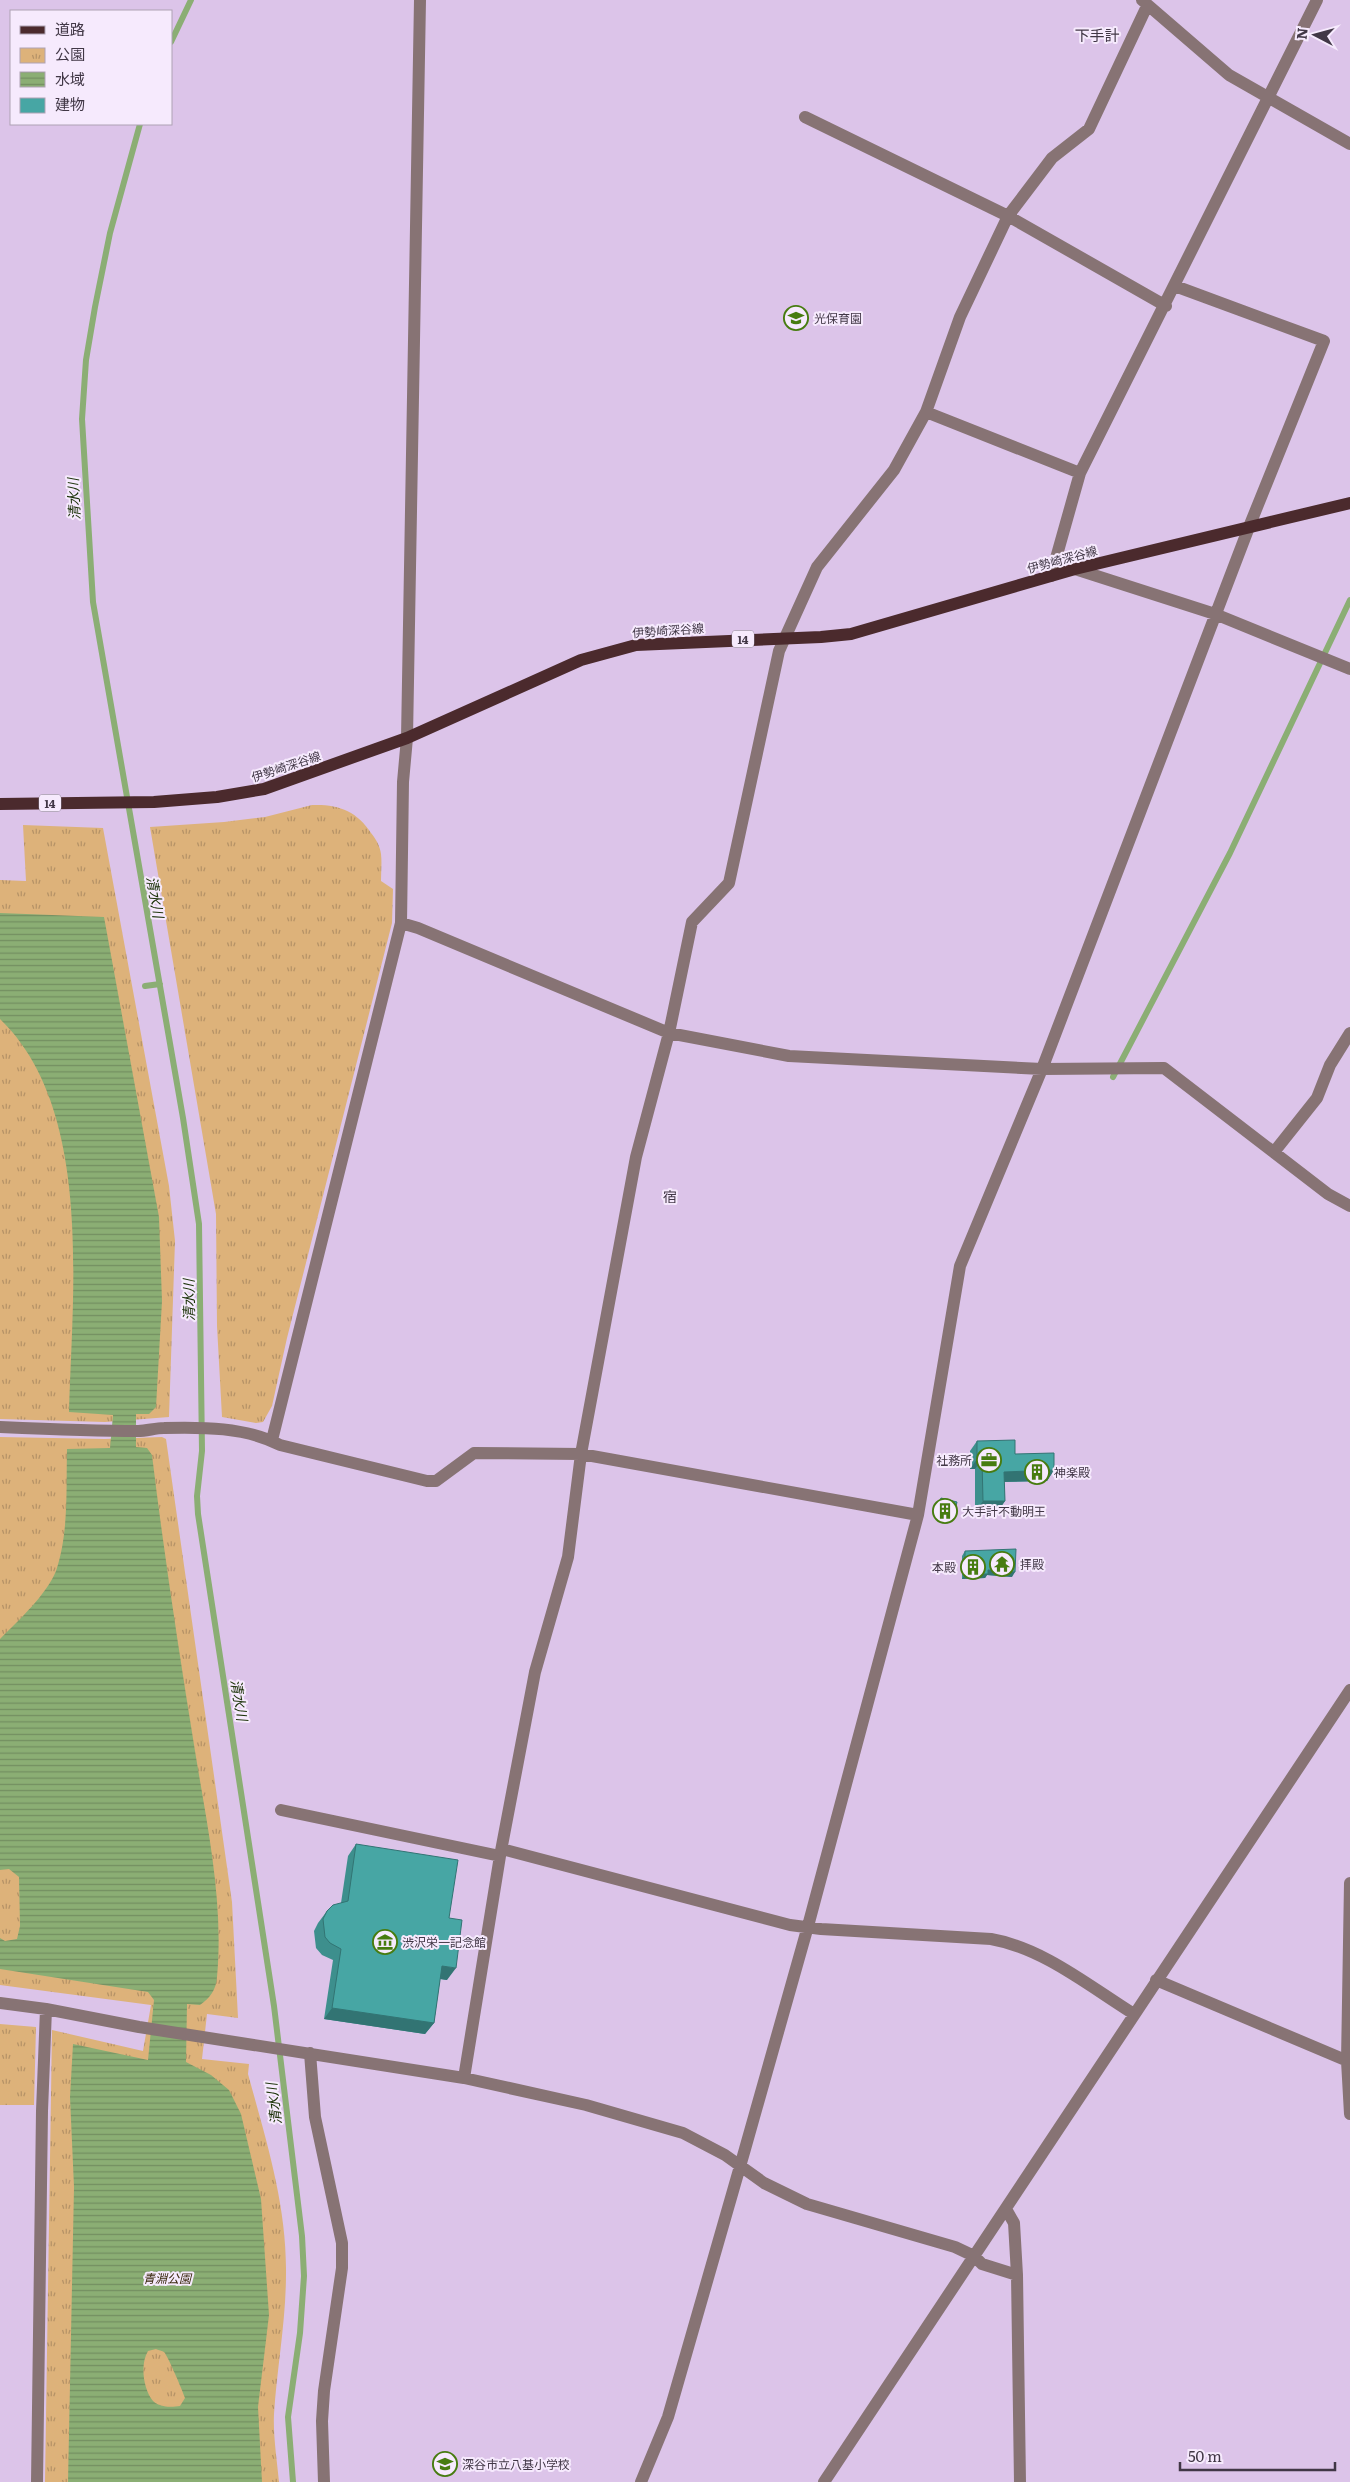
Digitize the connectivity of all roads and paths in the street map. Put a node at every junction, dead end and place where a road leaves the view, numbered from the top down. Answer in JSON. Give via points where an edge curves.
{"nodes":[{"id":1,"x":420,"y":0,"type":"edge"},
{"id":2,"x":1317,"y":0,"type":"edge"},
{"id":3,"x":1145,"y":3,"type":"edge"},
{"id":4,"x":1268,"y":98,"type":"junction"},
{"id":5,"x":806,"y":117,"type":"dead end"},
{"id":6,"x":1350,"y":144,"type":"edge"},
{"id":7,"x":1008,"y":216,"type":"junction"},
{"id":8,"x":1175,"y":286,"type":"junction"},
{"id":9,"x":1166,"y":306,"type":"junction"},
{"id":10,"x":926,"y":412,"type":"junction"},
{"id":11,"x":1080,"y":473,"type":"junction"},
{"id":12,"x":1350,"y":503,"type":"edge"},
{"id":13,"x":1249,"y":527,"type":"junction"},
{"id":14,"x":1075,"y":569,"type":"junction"},
{"id":15,"x":1051,"y":576,"type":"junction"},
{"id":16,"x":1215,"y":614,"type":"junction"},
{"id":17,"x":784,"y":638,"type":"junction"},
{"id":18,"x":1350,"y":670,"type":"edge"},
{"id":19,"x":407,"y":738,"type":"junction"},
{"id":20,"x":0,"y":804,"type":"edge"},
{"id":21,"x":401,"y":923,"type":"junction"},
{"id":22,"x":669,"y":1033,"type":"junction"},
{"id":23,"x":1350,"y":1033,"type":"edge"},
{"id":24,"x":1042,"y":1069,"type":"junction"},
{"id":25,"x":1274,"y":1152,"type":"junction"},
{"id":26,"x":1350,"y":1206,"type":"edge"},
{"id":27,"x":0,"y":1427,"type":"edge"},
{"id":28,"x":272,"y":1440,"type":"junction"},
{"id":29,"x":581,"y":1454,"type":"junction"},
{"id":30,"x":918,"y":1515,"type":"junction"},
{"id":31,"x":1350,"y":1690,"type":"edge"},
{"id":32,"x":281,"y":1810,"type":"dead end"},
{"id":33,"x":501,"y":1852,"type":"junction"},
{"id":34,"x":1350,"y":1883,"type":"edge"},
{"id":35,"x":808,"y":1926,"type":"junction"},
{"id":36,"x":1156,"y":1980,"type":"junction"},
{"id":37,"x":0,"y":2003,"type":"edge"},
{"id":38,"x":46,"y":2009,"type":"junction"},
{"id":39,"x":1134,"y":2014,"type":"junction"},
{"id":40,"x":310,"y":2053,"type":"junction"},
{"id":41,"x":1348,"y":2062,"type":"edge"},
{"id":42,"x":464,"y":2078,"type":"junction"},
{"id":43,"x":1350,"y":2114,"type":"edge"},
{"id":44,"x":740,"y":2166,"type":"junction"},
{"id":45,"x":1006,"y":2209,"type":"junction"},
{"id":46,"x":974,"y":2256,"type":"junction"},
{"id":47,"x":1017,"y":2275,"type":"junction"},
{"id":48,"x":37,"y":2482,"type":"edge"},
{"id":49,"x":324,"y":2482,"type":"edge"},
{"id":50,"x":640,"y":2482,"type":"edge"},
{"id":51,"x":824,"y":2482,"type":"edge"},
{"id":52,"x":1020,"y":2482,"type":"edge"}],
"edges":[{"from":1,"to":19,"type":"street"},
{"from":2,"to":4,"type":"street"},
{"from":3,"to":4,"type":"street","via":[[1229,75]]},
{"from":3,"to":7,"type":"street","via":[[1089,129],[1052,158]]},
{"from":4,"to":6,"type":"street"},
{"from":4,"to":8,"type":"street"},
{"from":5,"to":7,"type":"street"},
{"from":7,"to":9,"type":"street"},
{"from":7,"to":10,"type":"street","via":[[960,317]]},
{"from":8,"to":9,"type":"street"},
{"from":8,"to":13,"type":"street","via":[[1324,340]]},
{"from":9,"to":11,"type":"street"},
{"from":10,"to":11,"type":"street"},
{"from":10,"to":17,"type":"street","via":[[894,470],[817,567]]},
{"from":11,"to":15,"type":"street"},
{"from":12,"to":13,"type":"main road","name":"伊勢崎深谷線","number":"14"},
{"from":13,"to":14,"type":"main road","name":"伊勢崎深谷線","number":"14"},
{"from":13,"to":16,"type":"street"},
{"from":14,"to":15,"type":"main road","name":"伊勢崎深谷線","number":"14"},
{"from":14,"to":16,"type":"street"},
{"from":15,"to":17,"type":"main road","name":"伊勢崎深谷線","number":"14","via":[[851,634]]},
{"from":16,"to":18,"type":"street"},
{"from":16,"to":24,"type":"street"},
{"from":17,"to":19,"type":"main road","name":"伊勢崎深谷線","number":"14","via":[[674,642],[608,651]]},
{"from":17,"to":22,"type":"street","via":[[729,882],[692,922]]},
{"from":19,"to":20,"type":"main road","name":"伊勢崎深谷線","number":"14","via":[[264,789],[217,797],[148,802]]},
{"from":19,"to":21,"type":"street","via":[[403,782]]},
{"from":21,"to":22,"type":"street"},
{"from":21,"to":28,"type":"street"},
{"from":22,"to":24,"type":"street","via":[[789,1056]]},
{"from":22,"to":29,"type":"street","via":[[636,1157]]},
{"from":23,"to":25,"type":"street","via":[[1330,1065],[1317,1098]]},
{"from":24,"to":25,"type":"street","via":[[1164,1068]]},
{"from":24,"to":30,"type":"street","via":[[960,1266]]},
{"from":25,"to":26,"type":"street","via":[[1328,1194]]},
{"from":27,"to":28,"type":"street","via":[[106,1431],[223,1428]]},
{"from":28,"to":29,"type":"street","via":[[280,1445],[427,1481],[436,1481],[474,1453]]},
{"from":29,"to":30,"type":"street"},
{"from":29,"to":33,"type":"street","via":[[568,1557],[535,1672]]},
{"from":30,"to":35,"type":"street"},
{"from":31,"to":36,"type":"street"},
{"from":32,"to":33,"type":"street"},
{"from":33,"to":35,"type":"street"},
{"from":33,"to":42,"type":"street"},
{"from":34,"to":41,"type":"street"},
{"from":35,"to":39,"type":"street","via":[[1013,1943],[1035,1953]]},
{"from":35,"to":44,"type":"street"},
{"from":36,"to":39,"type":"street"},
{"from":36,"to":41,"type":"street"},
{"from":37,"to":38,"type":"street"},
{"from":38,"to":40,"type":"street"},
{"from":38,"to":48,"type":"street"},
{"from":39,"to":45,"type":"street"},
{"from":40,"to":42,"type":"street"},
{"from":40,"to":49,"type":"street","via":[[315,2116],[337,2218],[342,2260],[324,2390]]},
{"from":41,"to":43,"type":"street"},
{"from":42,"to":44,"type":"street","via":[[520,2089],[653,2124],[708,2145]]},
{"from":44,"to":46,"type":"street","via":[[764,2183],[807,2204],[955,2247]]},
{"from":44,"to":50,"type":"street","via":[[668,2417]]},
{"from":45,"to":46,"type":"street"},
{"from":45,"to":47,"type":"street","via":[[1014,2223]]},
{"from":46,"to":47,"type":"street","via":[[982,2264]]},
{"from":46,"to":51,"type":"street"},
{"from":47,"to":52,"type":"street"}]}
